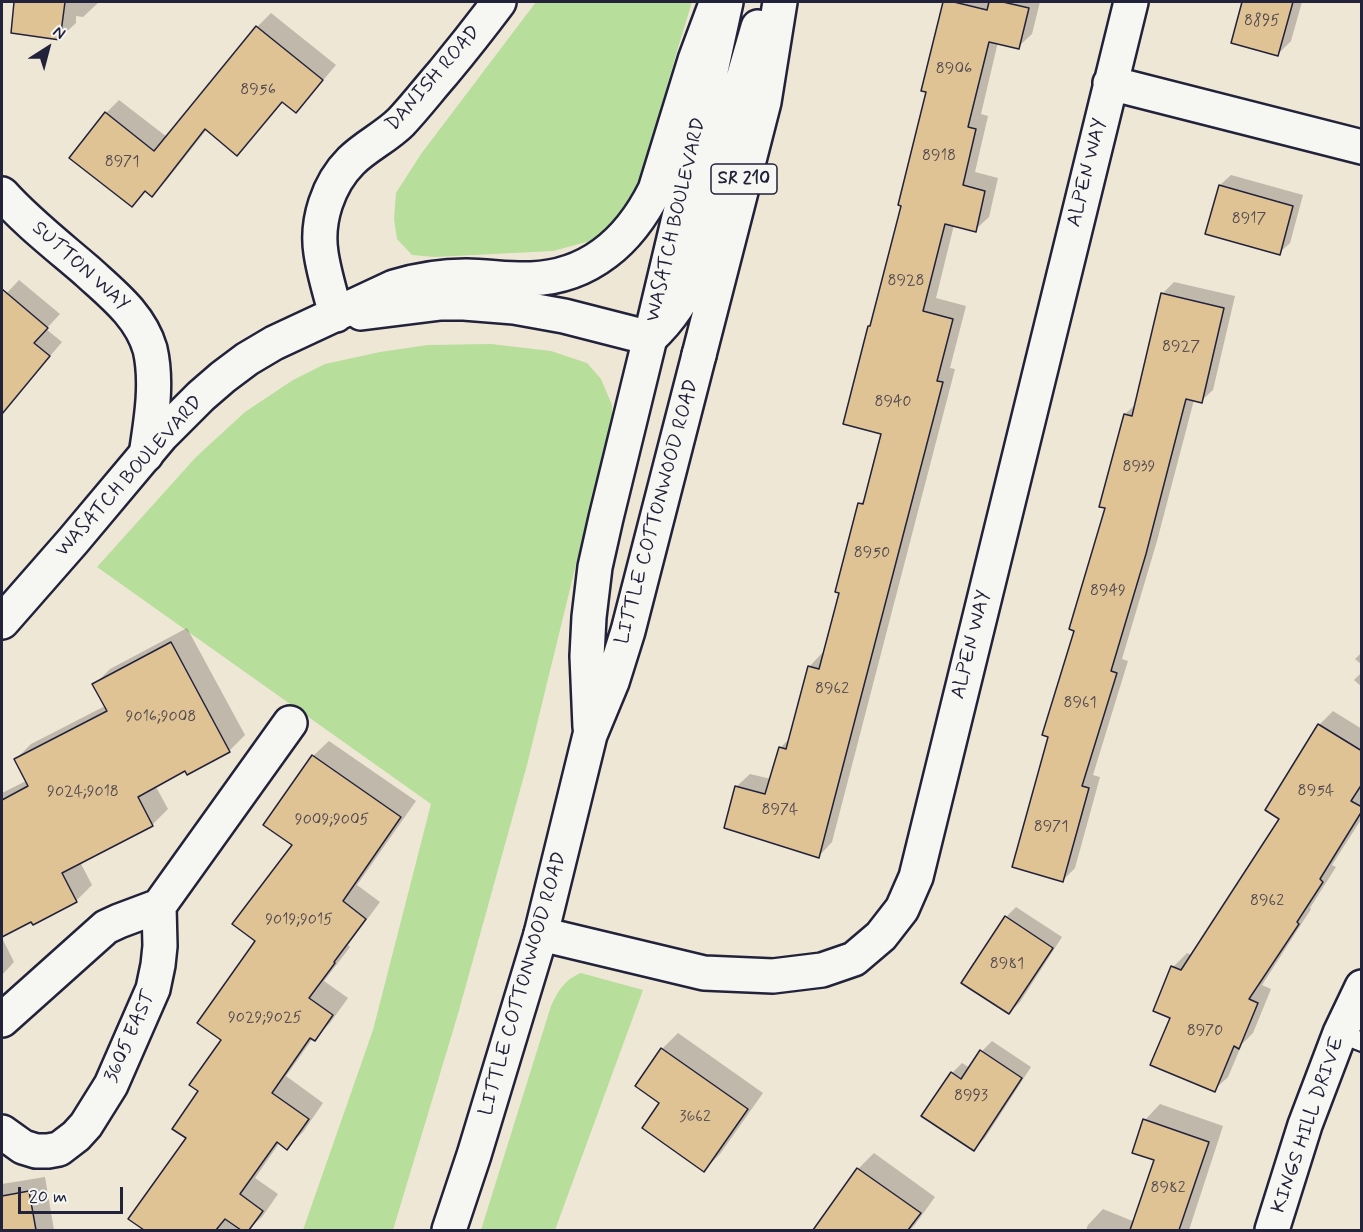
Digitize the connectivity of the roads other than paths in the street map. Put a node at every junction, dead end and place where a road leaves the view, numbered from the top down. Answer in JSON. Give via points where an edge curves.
{"nodes":[{"id":1,"x":499,"y":2,"type":"edge"},
{"id":2,"x":717,"y":2,"type":"edge"},
{"id":3,"x":726,"y":2,"type":"edge"},
{"id":4,"x":766,"y":2,"type":"edge"},
{"id":5,"x":780,"y":2,"type":"edge"},
{"id":6,"x":1131,"y":2,"type":"edge"},
{"id":7,"x":1110,"y":83,"type":"junction"},
{"id":8,"x":1362,"y":147,"type":"edge"},
{"id":9,"x":2,"y":194,"type":"edge"},
{"id":10,"x":336,"y":315,"type":"junction"},
{"id":11,"x":650,"y":338,"type":"junction"},
{"id":12,"x":146,"y":455,"type":"junction"},
{"id":13,"x":2,"y":622,"type":"edge"},
{"id":14,"x":290,"y":723,"type":"dead end"},
{"id":15,"x":590,"y":735,"type":"junction"},
{"id":16,"x":159,"y":906,"type":"junction"},
{"id":17,"x":540,"y":934,"type":"junction"},
{"id":18,"x":1362,"y":987,"type":"edge"},
{"id":19,"x":2,"y":1020,"type":"edge"},
{"id":20,"x":1351,"y":1037,"type":"edge"},
{"id":21,"x":2,"y":1132,"type":"edge"},
{"id":22,"x":449,"y":1230,"type":"edge"},
{"id":23,"x":1272,"y":1230,"type":"edge"}],
"edges":[{"from":1,"to":10,"type":"main road","name":"DANISH ROAD","via":[[400,123],[349,162],[339,176],[322,216],[319,235]]},
{"from":2,"to":10,"type":"main road","name":"WASATCH BOULEVARD","via":[[655,190],[646,209],[617,244],[598,259],[555,277],[466,276],[410,282]]},
{"from":3,"to":11,"type":"main road","name":"WASATCH BOULEVARD","number":"SR 210"},
{"from":4,"to":11,"type":"main road","via":[[688,289],[669,319]]},
{"from":5,"to":15,"type":"main road","name":"LITTLE COTTONWOOD ROAD","number":"SR 210","via":[[764,102],[628,631]]},
{"from":6,"to":7,"type":"main road","name":"ALPEN WAY"},
{"from":7,"to":8,"type":"main road"},
{"from":7,"to":17,"type":"main road","name":"ALPEN WAY","via":[[916,877],[902,909],[881,936],[854,959],[822,970],[773,976],[704,973]]},
{"from":9,"to":12,"type":"main road","name":"SUTTON WAY","via":[[119,300],[138,323],[150,350],[153,389]]},
{"from":10,"to":11,"type":"main road","name":"WASATCH BOULEVARD","via":[[441,303],[497,305],[564,316]]},
{"from":10,"to":12,"type":"main road","name":"WASATCH BOULEVARD","via":[[247,359],[201,396]]},
{"from":11,"to":15,"type":"main road","name":"LITTLE COTTONWOOD ROAD","number":"SR 210","via":[[595,567],[586,656]]},
{"from":12,"to":13,"type":"main road","name":"WASATCH BOULEVARD"},
{"from":14,"to":16,"type":"main road"},
{"from":15,"to":17,"type":"main road","name":"LITTLE COTTONWOOD ROAD","number":"SR 210"},
{"from":16,"to":19,"type":"main road","via":[[106,927]]},
{"from":16,"to":21,"type":"main road","name":"3605 EAST","via":[[160,946],[153,989],[95,1113],[76,1136],[48,1152],[23,1147]]},
{"from":17,"to":22,"type":"main road","name":"LITTLE COTTONWOOD ROAD","number":"SR 210"},
{"from":18,"to":20,"type":"main road","name":"KINGS HILL DRIVE"},
{"from":20,"to":23,"type":"main road","name":"KINGS HILL DRIVE","via":[[1305,1125]]}]}
